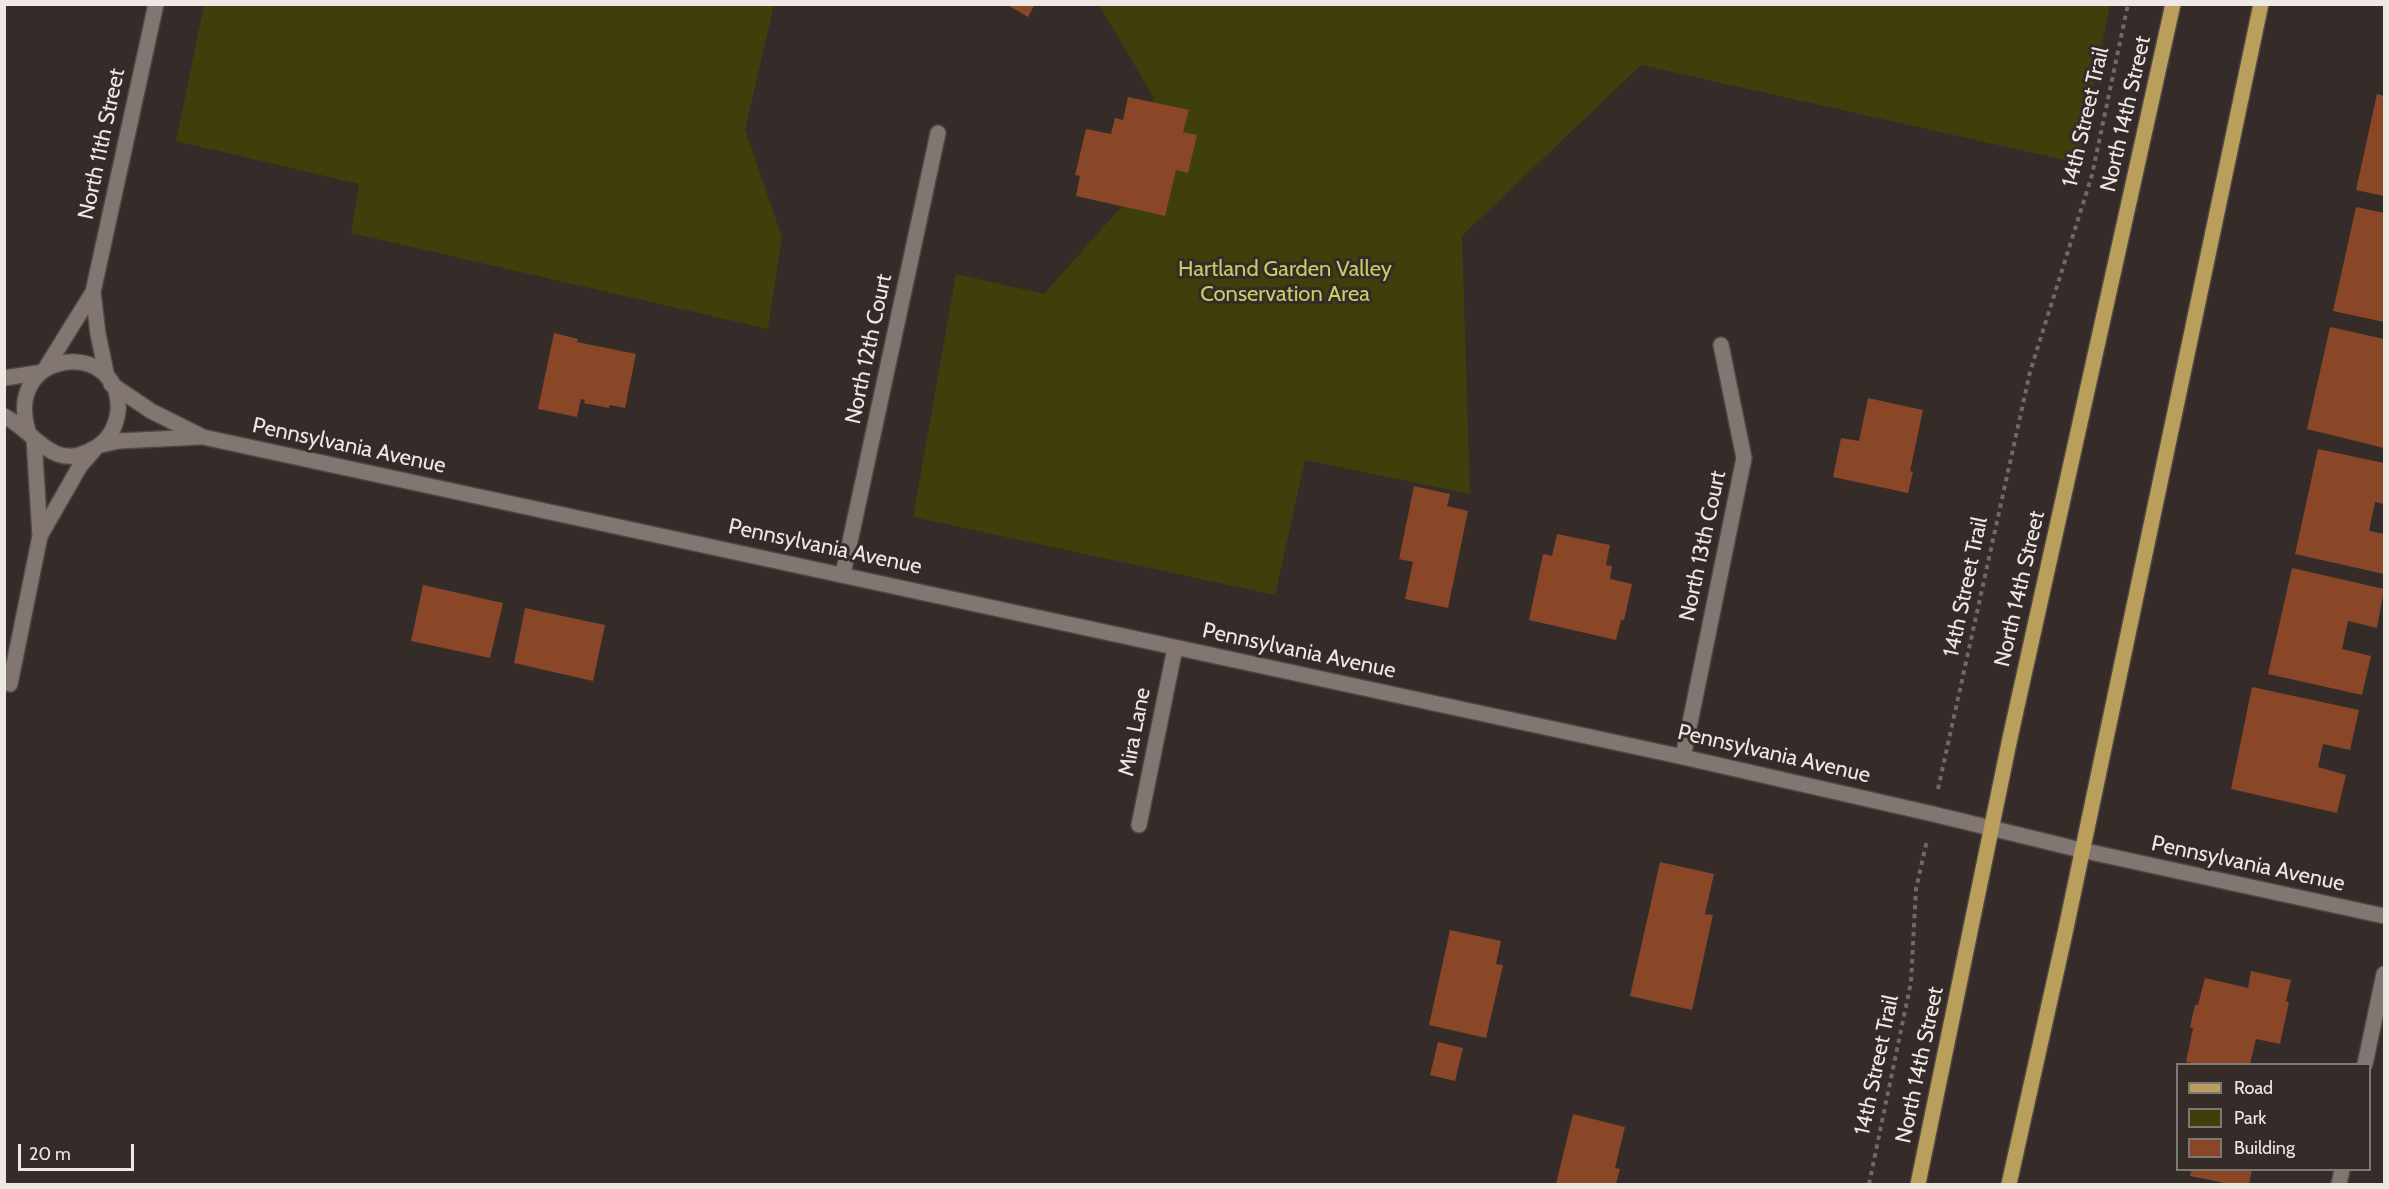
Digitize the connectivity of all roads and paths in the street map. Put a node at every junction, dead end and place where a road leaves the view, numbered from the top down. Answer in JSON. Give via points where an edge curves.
{"nodes":[{"id":1,"x":156,"y":4,"type":"edge"},
{"id":2,"x":2128,"y":4,"type":"edge"},
{"id":3,"x":2173,"y":4,"type":"edge"},
{"id":4,"x":2261,"y":4,"type":"edge"},
{"id":5,"x":938,"y":133,"type":"dead end"},
{"id":6,"x":93,"y":292,"type":"junction"},
{"id":7,"x":1721,"y":345,"type":"dead end"},
{"id":8,"x":42,"y":370,"type":"junction"},
{"id":9,"x":4,"y":378,"type":"edge"},
{"id":10,"x":109,"y":380,"type":"junction"},
{"id":11,"x":4,"y":416,"type":"edge"},
{"id":12,"x":32,"y":436,"type":"junction"},
{"id":13,"x":203,"y":437,"type":"junction"},
{"id":14,"x":97,"y":447,"type":"junction"},
{"id":15,"x":40,"y":536,"type":"junction"},
{"id":16,"x":843,"y":574,"type":"junction"},
{"id":17,"x":1174,"y":648,"type":"junction"},
{"id":18,"x":10,"y":684,"type":"dead end"},
{"id":19,"x":1683,"y":756,"type":"junction"},
{"id":20,"x":1933,"y":814,"type":"junction"},
{"id":21,"x":1139,"y":825,"type":"dead end"},
{"id":22,"x":1992,"y":829,"type":"junction"},
{"id":23,"x":2081,"y":850,"type":"junction"},
{"id":24,"x":2385,"y":916,"type":"edge"},
{"id":25,"x":2385,"y":974,"type":"edge"},
{"id":26,"x":2365,"y":1063,"type":"edge"},
{"id":27,"x":1869,"y":1185,"type":"edge"},
{"id":28,"x":1918,"y":1185,"type":"edge"},
{"id":29,"x":2009,"y":1185,"type":"edge"}],
"edges":[{"from":1,"to":6,"type":"street","name":"North 11th Street"},
{"from":2,"to":20,"type":"path","name":"14th Street Trail","via":[[2092,175],[2030,372]]},
{"from":3,"to":22,"type":"main road","name":"North 14th Street"},
{"from":4,"to":23,"type":"main road"},
{"from":5,"to":16,"type":"street","name":"North 12th Court"},
{"from":6,"to":8,"type":"street","name":"North 11th Street"},
{"from":6,"to":10,"type":"street","name":"North 11th Street"},
{"from":7,"to":19,"type":"street","name":"North 13th Court","via":[[1744,458]]},
{"from":8,"to":9,"type":"street"},
{"from":8,"to":10,"type":"street","via":[[66,361],[81,362],[95,367]]},
{"from":8,"to":12,"type":"street","via":[[27,386],[22,402],[23,418]]},
{"from":10,"to":13,"type":"street","name":"Pennsylvania Avenue","via":[[151,411]]},
{"from":10,"to":14,"type":"street","via":[[118,405],[117,420],[111,434]]},
{"from":11,"to":12,"type":"street"},
{"from":12,"to":14,"type":"street","via":[[55,454],[71,456]]},
{"from":12,"to":15,"type":"street"},
{"from":13,"to":14,"type":"street","name":"Pennsylvania Avenue","via":[[119,441]]},
{"from":13,"to":16,"type":"street","name":"Pennsylvania Avenue"},
{"from":14,"to":15,"type":"street","via":[[80,466]]},
{"from":15,"to":18,"type":"street"},
{"from":16,"to":17,"type":"street","name":"Pennsylvania Avenue"},
{"from":17,"to":19,"type":"street","name":"Pennsylvania Avenue"},
{"from":17,"to":21,"type":"street","name":"Mira Lane"},
{"from":19,"to":20,"type":"street","name":"Pennsylvania Avenue"},
{"from":20,"to":22,"type":"street","name":"Pennsylvania Avenue"},
{"from":20,"to":27,"type":"path","name":"14th Street Trail","via":[[1916,889],[1911,982]]},
{"from":22,"to":23,"type":"street","name":"Pennsylvania Avenue"},
{"from":22,"to":28,"type":"main road","name":"North 14th Street"},
{"from":23,"to":24,"type":"street","name":"Pennsylvania Avenue"},
{"from":23,"to":29,"type":"main road"},
{"from":25,"to":26,"type":"street"}]}
